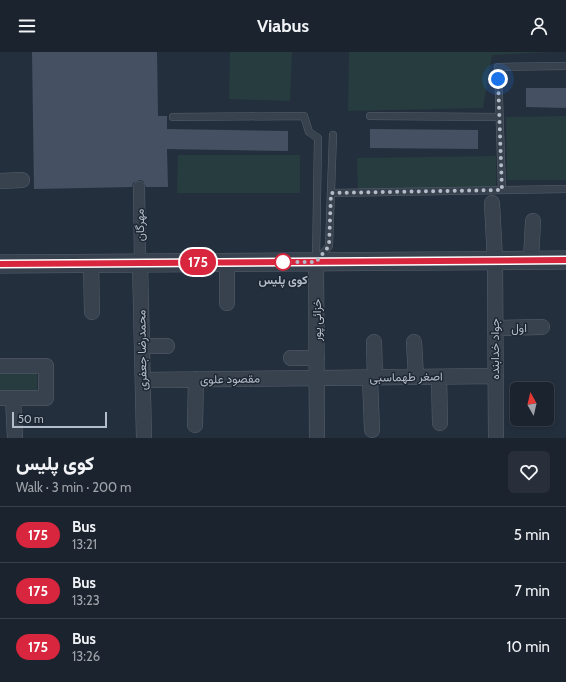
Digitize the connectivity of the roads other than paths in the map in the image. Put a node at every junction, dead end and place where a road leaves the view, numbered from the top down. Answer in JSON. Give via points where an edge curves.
{"nodes":[{"id":1,"x":566,"y":66,"type":"edge"},
{"id":2,"x":370,"y":116,"type":"dead end"},
{"id":3,"x":173,"y":117,"type":"dead end"},
{"id":4,"x":499,"y":117,"type":"junction"},
{"id":5,"x":332,"y":135,"type":"dead end"},
{"id":6,"x":22,"y":180,"type":"dead end"},
{"id":7,"x":0,"y":181,"type":"edge"},
{"id":8,"x":139,"y":187,"type":"dead end"},
{"id":9,"x":566,"y":189,"type":"edge"},
{"id":10,"x":502,"y":190,"type":"junction"},
{"id":11,"x":331,"y":193,"type":"junction"},
{"id":12,"x":492,"y":203,"type":"dead end"},
{"id":13,"x":533,"y":221,"type":"dead end"},
{"id":14,"x":495,"y":260,"type":"junction"},
{"id":15,"x":531,"y":260,"type":"junction"},
{"id":16,"x":566,"y":260,"type":"edge"},
{"id":17,"x":226,"y":262,"type":"junction"},
{"id":18,"x":316,"y":262,"type":"junction"},
{"id":19,"x":91,"y":263,"type":"junction"},
{"id":20,"x":140,"y":263,"type":"junction"},
{"id":21,"x":0,"y":264,"type":"edge"},
{"id":22,"x":227,"y":303,"type":"dead end"},
{"id":23,"x":92,"y":312,"type":"dead end"},
{"id":24,"x":542,"y":327,"type":"dead end"},
{"id":25,"x":495,"y":328,"type":"junction"},
{"id":26,"x":374,"y":342,"type":"dead end"},
{"id":27,"x":414,"y":342,"type":"dead end"},
{"id":28,"x":142,"y":346,"type":"junction"},
{"id":29,"x":167,"y":346,"type":"dead end"},
{"id":30,"x":291,"y":358,"type":"dead end"},
{"id":31,"x":317,"y":358,"type":"junction"},
{"id":32,"x":0,"y":366,"type":"edge"},
{"id":33,"x":496,"y":376,"type":"junction"},
{"id":34,"x":416,"y":377,"type":"junction"},
{"id":35,"x":439,"y":377,"type":"junction"},
{"id":36,"x":317,"y":378,"type":"junction"},
{"id":37,"x":373,"y":378,"type":"junction"},
{"id":38,"x":196,"y":379,"type":"junction"},
{"id":39,"x":143,"y":380,"type":"junction"},
{"id":40,"x":6,"y":398,"type":"edge"},
{"id":41,"x":440,"y":423,"type":"dead end"},
{"id":42,"x":195,"y":425,"type":"dead end"},
{"id":43,"x":372,"y":430,"type":"dead end"},
{"id":44,"x":15,"y":438,"type":"edge"},
{"id":45,"x":144,"y":438,"type":"edge"},
{"id":46,"x":317,"y":438,"type":"edge"},
{"id":47,"x":496,"y":438,"type":"edge"}],
"edges":[{"from":1,"to":4,"type":"lane","via":[[498,67]]},
{"from":2,"to":4,"type":"lane"},
{"from":3,"to":18,"type":"lane","via":[[304,116],[309,132],[318,138]]},
{"from":4,"to":10,"type":"lane"},
{"from":5,"to":11,"type":"lane"},
{"from":6,"to":7,"type":"street"},
{"from":8,"to":20,"type":"street","name":"مهرگان"},
{"from":9,"to":10,"type":"lane"},
{"from":10,"to":11,"type":"lane"},
{"from":11,"to":18,"type":"lane","via":[[329,246]]},
{"from":12,"to":14,"type":"street","name":"جواد خدابنده"},
{"from":13,"to":15,"type":"street"},
{"from":14,"to":15,"type":"street"},
{"from":14,"to":18,"type":"street"},
{"from":14,"to":25,"type":"street","name":"جواد خدابنده"},
{"from":15,"to":16,"type":"street"},
{"from":17,"to":18,"type":"street"},
{"from":17,"to":20,"type":"street"},
{"from":17,"to":22,"type":"street"},
{"from":18,"to":31,"type":"street","name":"خزائی پور"},
{"from":19,"to":20,"type":"street"},
{"from":19,"to":21,"type":"street"},
{"from":19,"to":23,"type":"street"},
{"from":20,"to":28,"type":"street","name":"محمدرضا جعفری"},
{"from":24,"to":25,"type":"street","name":"اول"},
{"from":25,"to":33,"type":"street","name":"جواد خدابنده"},
{"from":26,"to":37,"type":"street"},
{"from":27,"to":34,"type":"street"},
{"from":28,"to":29,"type":"street"},
{"from":28,"to":39,"type":"street","name":"محمدرضا جعفری"},
{"from":30,"to":31,"type":"street"},
{"from":31,"to":36,"type":"street","name":"خزائی پور"},
{"from":32,"to":40,"type":"street","via":[[46,366],[46,398]]},
{"from":33,"to":35,"type":"street","name":"اصغر طهماسبی"},
{"from":33,"to":47,"type":"street","name":"جواد خدابنده"},
{"from":34,"to":35,"type":"street","name":"اصغر طهماسبی"},
{"from":34,"to":37,"type":"street","name":"اصغر طهماسبی"},
{"from":35,"to":41,"type":"street"},
{"from":36,"to":37,"type":"street","name":"اصغر طهماسبی"},
{"from":36,"to":38,"type":"street","name":"مقصود علوی"},
{"from":36,"to":46,"type":"street","name":"خزائی پور"},
{"from":37,"to":43,"type":"street"},
{"from":38,"to":39,"type":"street","name":"مقصود علوی"},
{"from":38,"to":42,"type":"street"},
{"from":39,"to":45,"type":"street","name":"محمدرضا جعفری"},
{"from":40,"to":44,"type":"street"}]}
